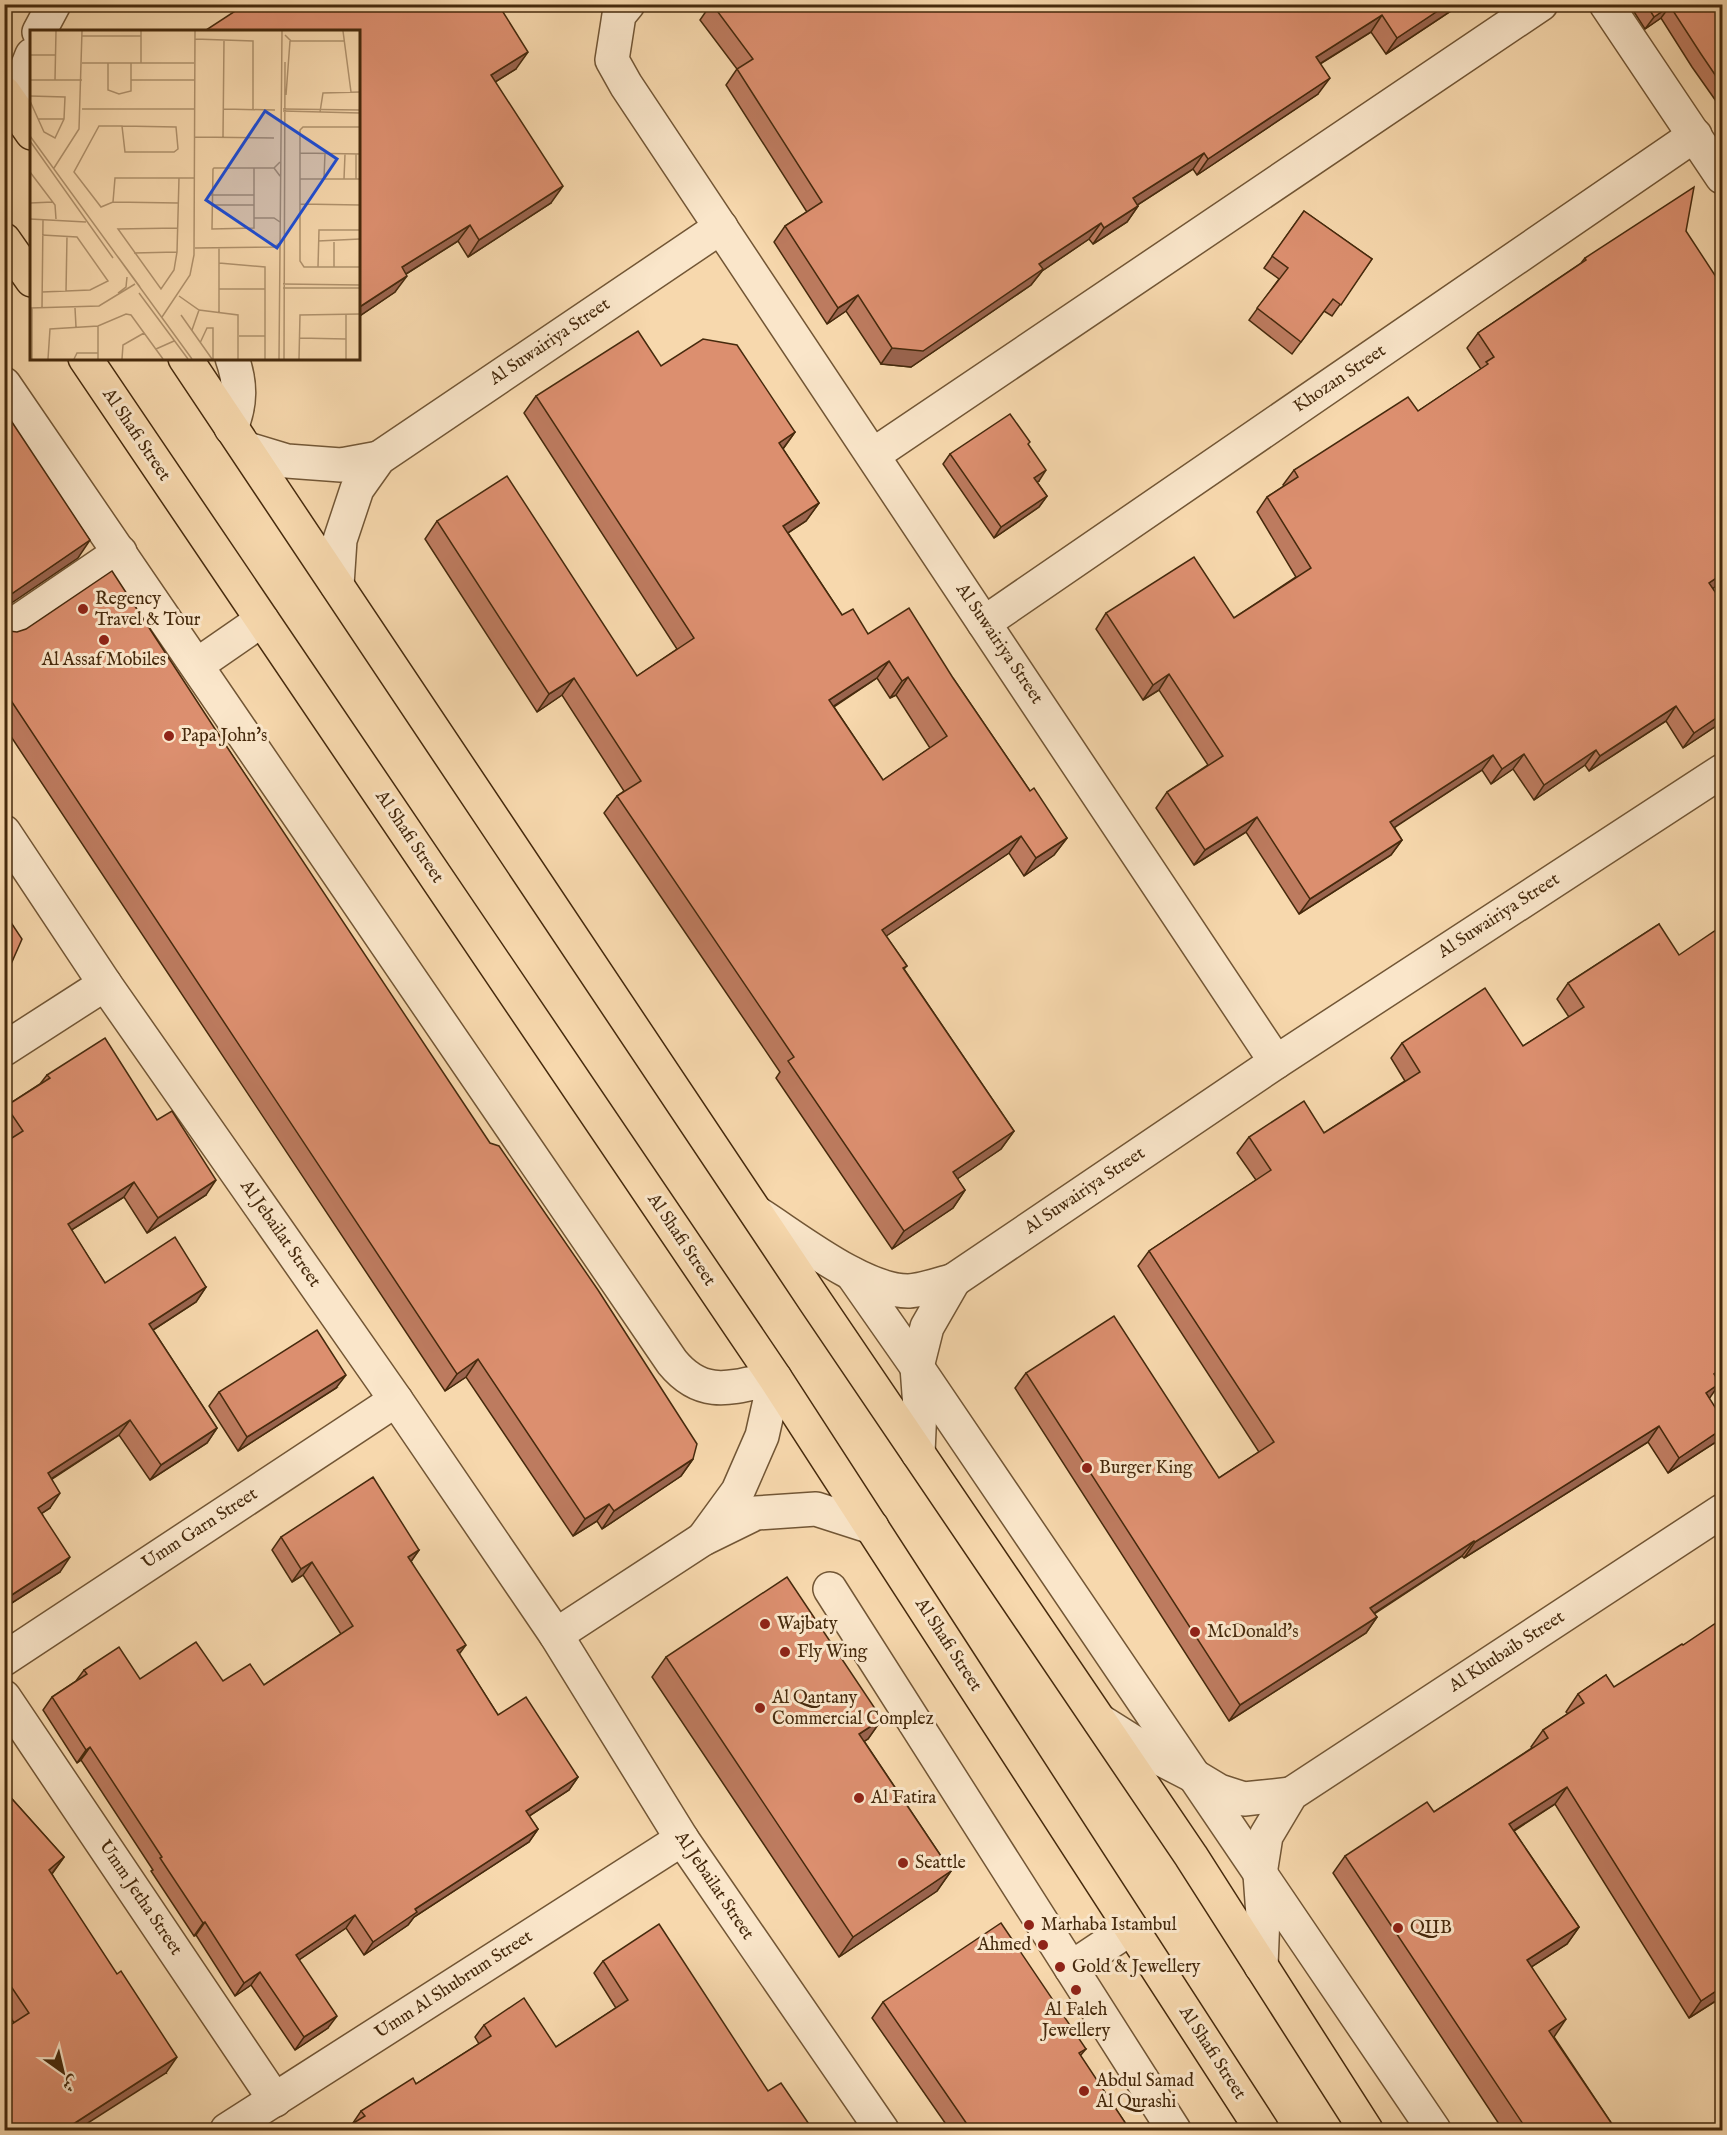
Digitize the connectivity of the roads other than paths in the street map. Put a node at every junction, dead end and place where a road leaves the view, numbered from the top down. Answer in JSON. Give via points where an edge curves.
{"nodes":[{"id":1,"x":54,"y":4,"type":"edge"},
{"id":2,"x":628,"y":4,"type":"edge"},
{"id":3,"x":1541,"y":4,"type":"edge"},
{"id":4,"x":1606,"y":4,"type":"edge"},
{"id":5,"x":40,"y":30,"type":"edge"},
{"id":6,"x":30,"y":60,"type":"edge"},
{"id":7,"x":19,"y":114,"type":"edge"},
{"id":8,"x":1695,"y":135,"type":"junction"},
{"id":9,"x":1722,"y":177,"type":"edge"},
{"id":10,"x":721,"y":227,"type":"junction"},
{"id":11,"x":4,"y":240,"type":"edge"},
{"id":12,"x":30,"y":277,"type":"edge"},
{"id":13,"x":86,"y":360,"type":"edge"},
{"id":14,"x":186,"y":360,"type":"edge"},
{"id":15,"x":233,"y":360,"type":"edge"},
{"id":16,"x":4,"y":384,"type":"edge"},
{"id":17,"x":239,"y":438,"type":"junction"},
{"id":18,"x":873,"y":455,"type":"junction"},
{"id":19,"x":379,"y":458,"type":"junction"},
{"id":20,"x":120,"y":552,"type":"junction"},
{"id":21,"x":338,"y":585,"type":"junction"},
{"id":22,"x":262,"y":620,"type":"junction"},
{"id":23,"x":984,"y":623,"type":"junction"},
{"id":24,"x":4,"y":631,"type":"edge"},
{"id":25,"x":197,"y":666,"type":"junction"},
{"id":26,"x":1722,"y":771,"type":"edge"},
{"id":27,"x":4,"y":832,"type":"edge"},
{"id":28,"x":105,"y":984,"type":"junction"},
{"id":29,"x":4,"y":1049,"type":"edge"},
{"id":30,"x":1276,"y":1062,"type":"junction"},
{"id":31,"x":757,"y":1213,"type":"junction"},
{"id":32,"x":852,"y":1274,"type":"junction"},
{"id":33,"x":954,"y":1280,"type":"junction"},
{"id":34,"x":917,"y":1367,"type":"junction"},
{"id":35,"x":775,"y":1378,"type":"junction"},
{"id":36,"x":396,"y":1400,"type":"junction"},
{"id":37,"x":918,"y":1453,"type":"junction"},
{"id":38,"x":1722,"y":1511,"type":"edge"},
{"id":39,"x":872,"y":1527,"type":"junction"},
{"id":40,"x":703,"y":1539,"type":"junction"},
{"id":41,"x":830,"y":1589,"type":"dead end"},
{"id":42,"x":556,"y":1635,"type":"junction"},
{"id":43,"x":4,"y":1659,"type":"edge"},
{"id":44,"x":4,"y":1697,"type":"edge"},
{"id":45,"x":1100,"y":1721,"type":"junction"},
{"id":46,"x":1194,"y":1776,"type":"junction"},
{"id":47,"x":1291,"y":1794,"type":"junction"},
{"id":48,"x":682,"y":1839,"type":"junction"},
{"id":49,"x":1260,"y":1874,"type":"junction"},
{"id":50,"x":1131,"y":1928,"type":"junction"},
{"id":51,"x":1261,"y":1966,"type":"junction"},
{"id":52,"x":1071,"y":1968,"type":"junction"},
{"id":53,"x":275,"y":2100,"type":"junction"},
{"id":54,"x":227,"y":2130,"type":"edge"},
{"id":55,"x":882,"y":2130,"type":"edge"},
{"id":56,"x":1174,"y":2130,"type":"edge"},
{"id":57,"x":1262,"y":2130,"type":"edge"},
{"id":58,"x":1366,"y":2130,"type":"edge"},
{"id":59,"x":1434,"y":2130,"type":"edge"}],
"edges":[{"from":1,"to":5,"type":"street"},
{"from":2,"to":10,"type":"street","name":"Al Suwairiya Street","via":[[619,15],[612,60]]},
{"from":3,"to":18,"type":"street"},
{"from":4,"to":8,"type":"street"},
{"from":6,"to":7,"type":"street"},
{"from":8,"to":9,"type":"street"},
{"from":8,"to":23,"type":"street","name":"Khozan Street"},
{"from":10,"to":18,"type":"street","name":"Al Suwairiya Street"},
{"from":10,"to":19,"type":"street","name":"Al Suwairiya Street"},
{"from":11,"to":12,"type":"main road"},
{"from":13,"to":22,"type":"main road","name":"Al Shafi Street"},
{"from":14,"to":17,"type":"main road"},
{"from":15,"to":17,"type":"street","via":[[240,395]]},
{"from":16,"to":20,"type":"street"},
{"from":17,"to":19,"type":"street","name":"Al Suwairiya Street","via":[[287,461],[342,465]]},
{"from":17,"to":21,"type":"main road"},
{"from":18,"to":23,"type":"street","name":"Al Suwairiya Street"},
{"from":19,"to":21,"type":"street","name":"Al Suwairiya Street","via":[[357,489],[340,540]]},
{"from":20,"to":24,"type":"street"},
{"from":20,"to":25,"type":"street"},
{"from":21,"to":31,"type":"main road"},
{"from":22,"to":25,"type":"street"},
{"from":22,"to":35,"type":"main road","name":"Al Shafi Street"},
{"from":23,"to":30,"type":"street","name":"Al Suwairiya Street"},
{"from":25,"to":35,"type":"street","via":[[672,1362],[682,1374],[709,1388],[724,1389]]},
{"from":26,"to":30,"type":"street","name":"Al Suwairiya Street"},
{"from":27,"to":28,"type":"street","name":"Al Jebailat Street"},
{"from":28,"to":29,"type":"street"},
{"from":28,"to":36,"type":"street","name":"Al Jebailat Street"},
{"from":30,"to":33,"type":"street","name":"Al Suwairiya Street"},
{"from":31,"to":32,"type":"street","name":"Al Suwairiya Street"},
{"from":31,"to":37,"type":"main road"},
{"from":32,"to":33,"type":"street","name":"Al Suwairiya Street","via":[[908,1291]]},
{"from":32,"to":34,"type":"street"},
{"from":33,"to":34,"type":"street","name":"Al Suwairiya Street","via":[[927,1327]]},
{"from":34,"to":37,"type":"street","name":"Al Suwairiya Street"},
{"from":34,"to":46,"type":"street"},
{"from":35,"to":39,"type":"main road","name":"Al Shafi Street"},
{"from":35,"to":40,"type":"street","via":[[762,1436],[738,1491]]},
{"from":36,"to":42,"type":"street","name":"Al Jebailat Street"},
{"from":36,"to":43,"type":"street","name":"Umm Garn Street"},
{"from":37,"to":45,"type":"main road"},
{"from":38,"to":47,"type":"street","name":"Al Khubaib Street"},
{"from":39,"to":40,"type":"street","via":[[816,1509],[756,1513]]},
{"from":39,"to":50,"type":"main road","name":"Al Shafi Street"},
{"from":40,"to":42,"type":"street"},
{"from":41,"to":52,"type":"street"},
{"from":42,"to":48,"type":"street","name":"Al Jebailat Street"},
{"from":44,"to":53,"type":"street","name":"Umm Jetha Street"},
{"from":45,"to":46,"type":"street"},
{"from":45,"to":51,"type":"main road"},
{"from":46,"to":47,"type":"street","via":[[1219,1791],[1244,1799]]},
{"from":46,"to":49,"type":"street"},
{"from":47,"to":49,"type":"street","via":[[1266,1836]]},
{"from":48,"to":53,"type":"street","name":"Umm Al Shubrum Street"},
{"from":48,"to":55,"type":"street","name":"Al Jebailat Street"},
{"from":49,"to":51,"type":"street"},
{"from":49,"to":59,"type":"street"},
{"from":50,"to":52,"type":"street"},
{"from":50,"to":57,"type":"main road","name":"Al Shafi Street"},
{"from":51,"to":58,"type":"main road"},
{"from":52,"to":56,"type":"street"},
{"from":53,"to":54,"type":"street","name":"Umm Al Shubrum Street"}]}
